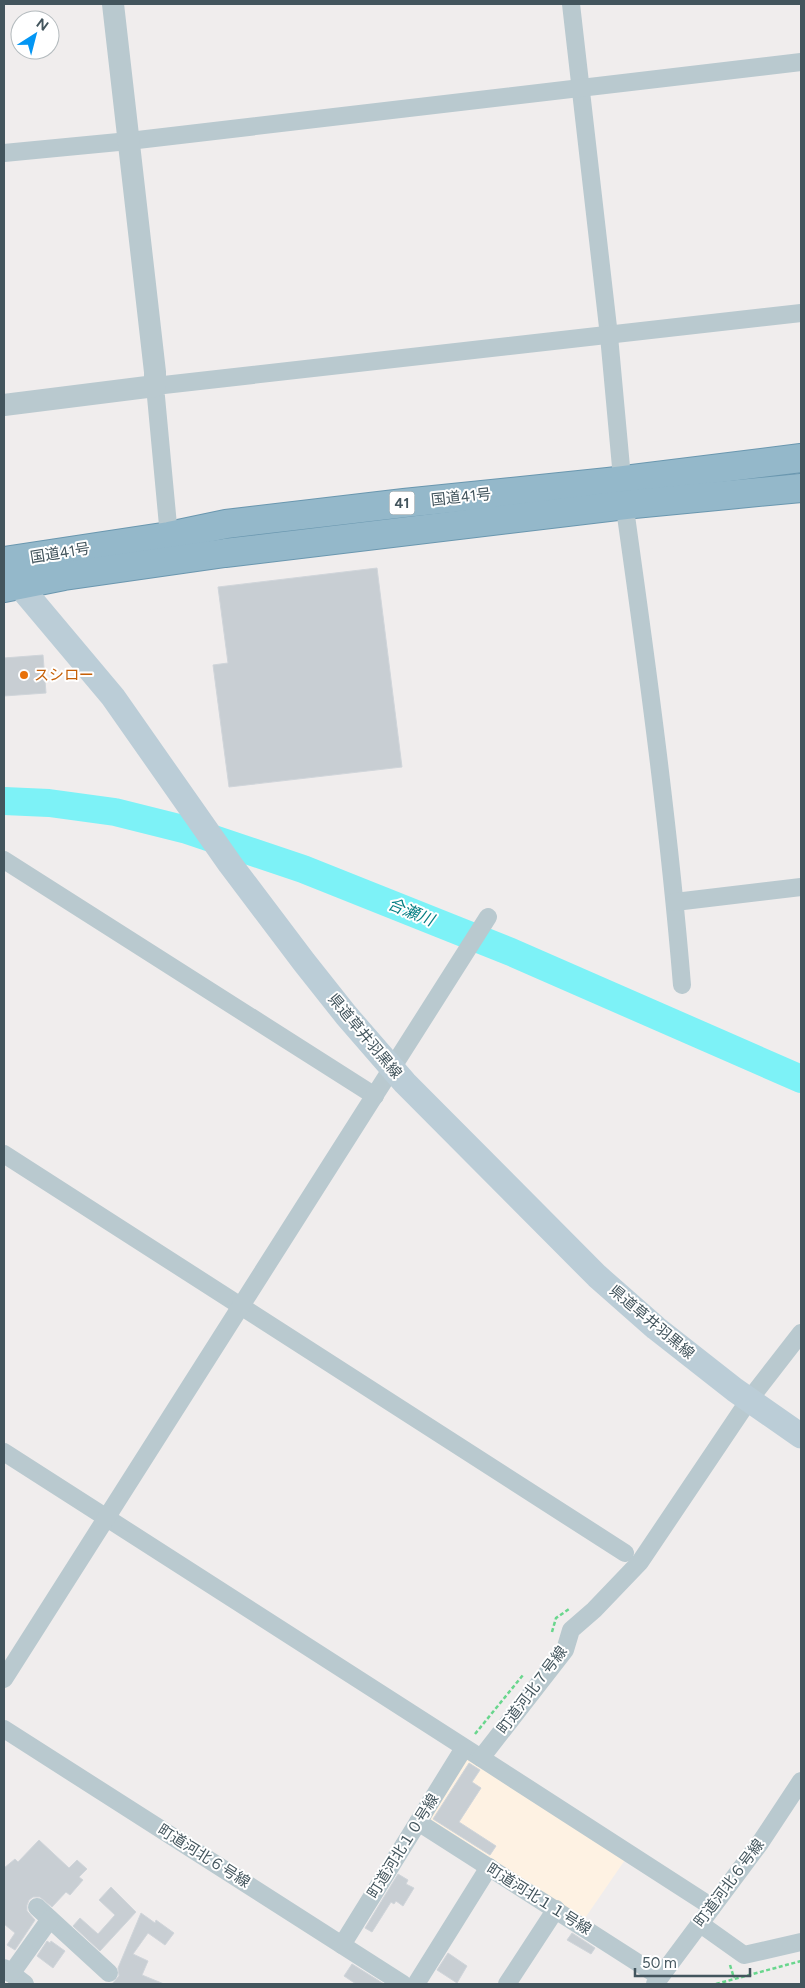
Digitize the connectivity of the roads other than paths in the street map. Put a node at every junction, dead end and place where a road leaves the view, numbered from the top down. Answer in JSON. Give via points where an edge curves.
{"nodes":[{"id":1,"x":113,"y":4,"type":"edge"},
{"id":2,"x":572,"y":4,"type":"edge"},
{"id":3,"x":801,"y":62,"type":"edge"},
{"id":4,"x":581,"y":87,"type":"junction"},
{"id":5,"x":128,"y":140,"type":"junction"},
{"id":6,"x":4,"y":153,"type":"edge"},
{"id":7,"x":801,"y":313,"type":"edge"},
{"id":8,"x":609,"y":336,"type":"junction"},
{"id":9,"x":155,"y":386,"type":"junction"},
{"id":10,"x":4,"y":405,"type":"edge"},
{"id":11,"x":801,"y":458,"type":"edge"},
{"id":12,"x":621,"y":467,"type":"dead end"},
{"id":13,"x":801,"y":488,"type":"edge"},
{"id":14,"x":626,"y":516,"type":"dead end"},
{"id":15,"x":169,"y":536,"type":"junction"},
{"id":16,"x":4,"y":561,"type":"edge"},
{"id":17,"x":9,"y":580,"type":"edge"},
{"id":18,"x":4,"y":860,"type":"edge"},
{"id":19,"x":801,"y":887,"type":"edge"},
{"id":20,"x":675,"y":902,"type":"junction"},
{"id":21,"x":488,"y":918,"type":"dead end"},
{"id":22,"x":682,"y":985,"type":"dead end"},
{"id":23,"x":393,"y":1068,"type":"junction"},
{"id":24,"x":375,"y":1096,"type":"junction"},
{"id":25,"x":4,"y":1154,"type":"edge"},
{"id":26,"x":240,"y":1308,"type":"junction"},
{"id":27,"x":801,"y":1333,"type":"edge"},
{"id":28,"x":749,"y":1400,"type":"junction"},
{"id":29,"x":801,"y":1436,"type":"edge"},
{"id":30,"x":4,"y":1452,"type":"edge"},
{"id":31,"x":106,"y":1518,"type":"junction"},
{"id":32,"x":625,"y":1553,"type":"dead end"},
{"id":33,"x":4,"y":1679,"type":"edge"},
{"id":34,"x":4,"y":1729,"type":"edge"},
{"id":35,"x":464,"y":1748,"type":"junction"},
{"id":36,"x":481,"y":1758,"type":"junction"},
{"id":37,"x":801,"y":1781,"type":"edge"},
{"id":38,"x":418,"y":1822,"type":"junction"},
{"id":39,"x":489,"y":1868,"type":"junction"},
{"id":40,"x":37,"y":1907,"type":"dead end"},
{"id":41,"x":712,"y":1907,"type":"junction"},
{"id":42,"x":556,"y":1909,"type":"junction"},
{"id":43,"x":50,"y":1919,"type":"junction"},
{"id":44,"x":699,"y":1924,"type":"junction"},
{"id":45,"x":801,"y":1942,"type":"edge"},
{"id":46,"x":342,"y":1945,"type":"junction"},
{"id":47,"x":109,"y":1973,"type":"dead end"},
{"id":48,"x":13,"y":1975,"type":"edge"},
{"id":49,"x":658,"y":1981,"type":"edge"},
{"id":50,"x":403,"y":1984,"type":"edge"},
{"id":51,"x":416,"y":1984,"type":"edge"},
{"id":52,"x":506,"y":1984,"type":"edge"}],
"edges":[{"from":1,"to":5,"type":"street"},
{"from":2,"to":4,"type":"street"},
{"from":3,"to":4,"type":"street"},
{"from":4,"to":5,"type":"street"},
{"from":4,"to":8,"type":"street"},
{"from":5,"to":6,"type":"street"},
{"from":5,"to":9,"type":"street"},
{"from":7,"to":8,"type":"street"},
{"from":8,"to":9,"type":"street"},
{"from":8,"to":12,"type":"street"},
{"from":9,"to":10,"type":"street"},
{"from":9,"to":15,"type":"street"},
{"from":11,"to":15,"type":"highway","name":"国道41号","number":"41","via":[[226,524]]},
{"from":13,"to":17,"type":"highway","name":"国道41号","number":"41","via":[[634,504]]},
{"from":14,"to":20,"type":"street"},
{"from":15,"to":16,"type":"highway","name":"国道41号","number":"41"},
{"from":17,"to":23,"type":"main road","name":"県道草井羽黒線","via":[[113,697],[230,864],[346,1015]]},
{"from":18,"to":24,"type":"street"},
{"from":19,"to":20,"type":"street"},
{"from":20,"to":22,"type":"street"},
{"from":21,"to":23,"type":"street"},
{"from":23,"to":24,"type":"street"},
{"from":23,"to":28,"type":"main road","name":"県道草井羽黒線","via":[[597,1276],[656,1328]]},
{"from":24,"to":26,"type":"street"},
{"from":25,"to":26,"type":"street"},
{"from":26,"to":31,"type":"street"},
{"from":26,"to":32,"type":"street"},
{"from":27,"to":28,"type":"street","name":"町道河北７号線"},
{"from":28,"to":29,"type":"main road","name":"県道草井羽黒線"},
{"from":28,"to":36,"type":"street","name":"町道河北７号線","via":[[648,1550],[594,1610],[571,1630],[565,1650]]},
{"from":30,"to":31,"type":"street"},
{"from":31,"to":33,"type":"street"},
{"from":31,"to":35,"type":"street"},
{"from":34,"to":46,"type":"street","name":"町道河北６号線"},
{"from":35,"to":36,"type":"street"},
{"from":35,"to":38,"type":"street","name":"町道河北１０号線"},
{"from":36,"to":41,"type":"street"},
{"from":37,"to":41,"type":"street","name":"町道河北６号線"},
{"from":38,"to":39,"type":"street","name":"町道河北１１号線"},
{"from":38,"to":46,"type":"street","name":"町道河北１０号線"},
{"from":39,"to":42,"type":"street","name":"町道河北１１号線"},
{"from":39,"to":51,"type":"street"},
{"from":40,"to":43,"type":"street"},
{"from":41,"to":44,"type":"street","name":"町道河北６号線"},
{"from":42,"to":49,"type":"street","name":"町道河北１１号線"},
{"from":42,"to":52,"type":"street"},
{"from":43,"to":47,"type":"street"},
{"from":43,"to":48,"type":"street"},
{"from":44,"to":45,"type":"street","via":[[744,1955]]},
{"from":44,"to":49,"type":"street","name":"町道河北６号線"},
{"from":46,"to":50,"type":"street","name":"町道河北６号線"}]}
